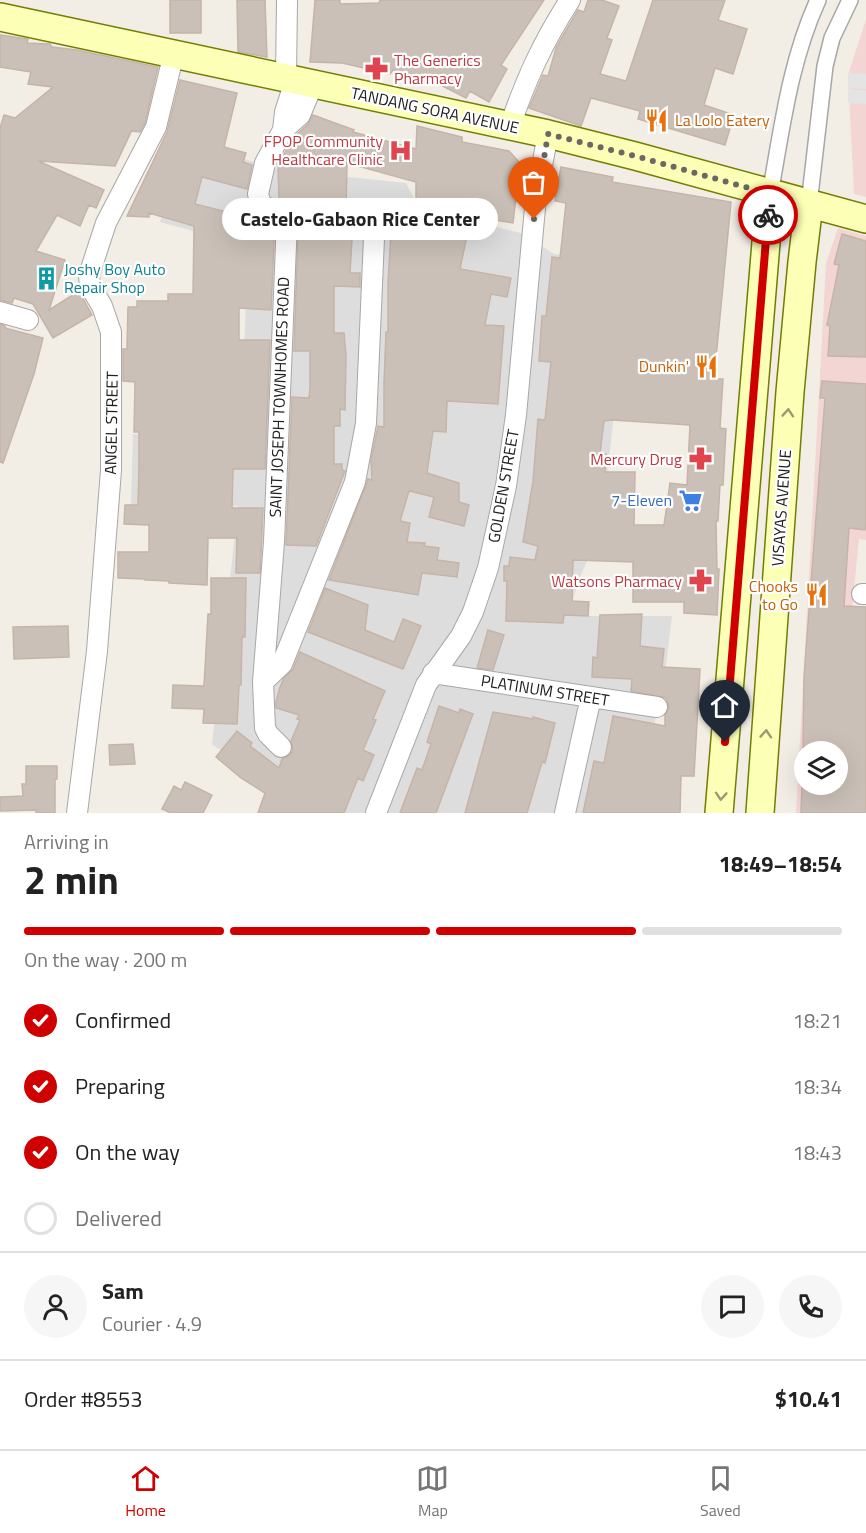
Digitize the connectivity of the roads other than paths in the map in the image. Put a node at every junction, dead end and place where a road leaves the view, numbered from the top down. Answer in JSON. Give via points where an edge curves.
{"nodes":[{"id":1,"x":287,"y":0,"type":"edge"},
{"id":2,"x":570,"y":0,"type":"edge"},
{"id":3,"x":818,"y":0,"type":"edge"},
{"id":4,"x":850,"y":0,"type":"edge"},
{"id":5,"x":0,"y":17,"type":"edge"},
{"id":6,"x":174,"y":53,"type":"junction"},
{"id":7,"x":298,"y":82,"type":"junction"},
{"id":8,"x":510,"y":126,"type":"junction"},
{"id":9,"x":548,"y":134,"type":"junction"},
{"id":10,"x":770,"y":194,"type":"junction"},
{"id":11,"x":809,"y":204,"type":"junction"},
{"id":12,"x":866,"y":219,"type":"edge"},
{"id":13,"x":286,"y":220,"type":"junction"},
{"id":14,"x":0,"y":312,"type":"edge"},
{"id":15,"x":28,"y":320,"type":"dead end"},
{"id":16,"x":740,"y":552,"type":"junction"},
{"id":17,"x":778,"y":554,"type":"junction"},
{"id":18,"x":434,"y":673,"type":"junction"},
{"id":19,"x":263,"y":682,"type":"junction"},
{"id":20,"x":591,"y":697,"type":"junction"},
{"id":21,"x":657,"y":707,"type":"dead end"},
{"id":22,"x":281,"y":747,"type":"dead end"},
{"id":23,"x":77,"y":813,"type":"edge"},
{"id":24,"x":376,"y":813,"type":"edge"},
{"id":25,"x":565,"y":813,"type":"edge"},
{"id":26,"x":720,"y":813,"type":"edge"},
{"id":27,"x":760,"y":813,"type":"edge"}],
"edges":[{"from":1,"to":7,"type":"street"},
{"from":2,"to":8,"type":"street","via":[[527,78]]},
{"from":3,"to":10,"type":"street","via":[[793,67]]},
{"from":4,"to":11,"type":"street","via":[[832,38],[825,66]]},
{"from":5,"to":6,"type":"main road","name":"TANDANG SORA AVENUE"},
{"from":6,"to":7,"type":"main road","name":"TANDANG SORA AVENUE"},
{"from":6,"to":23,"type":"street","name":"ANGEL STREET","via":[[156,127],[106,223],[89,275],[90,286],[111,332],[111,470],[97,651]]},
{"from":7,"to":8,"type":"main road","name":"TANDANG SORA AVENUE"},
{"from":7,"to":13,"type":"street","via":[[300,115],[283,130],[265,163],[258,194],[261,204]]},
{"from":8,"to":9,"type":"main road","name":"TANDANG SORA AVENUE"},
{"from":9,"to":10,"type":"main road","name":"TANDANG SORA AVENUE"},
{"from":9,"to":18,"type":"street","name":"GOLDEN STREET","via":[[536,197],[506,486],[488,567],[473,612]]},
{"from":10,"to":11,"type":"main road","name":"TANDANG SORA AVENUE"},
{"from":10,"to":16,"type":"main road"},
{"from":11,"to":12,"type":"main road","name":"TANDANG SORA AVENUE"},
{"from":17,"to":11,"type":"main road","name":"VISAYAS AVENUE","one_way":true},
{"from":13,"to":19,"type":"street","name":"SAINT JOSEPH TOWNHOMES ROAD","via":[[274,542]]},
{"from":13,"to":19,"type":"street","via":[[372,232],[366,423],[355,482],[282,664]]},
{"from":14,"to":15,"type":"street"},
{"from":16,"to":17,"type":"main road"},
{"from":16,"to":26,"type":"main road","one_way":true},
{"from":27,"to":17,"type":"main road","name":"VISAYAS AVENUE","one_way":true},
{"from":18,"to":20,"type":"street","name":"PLATINUM STREET"},
{"from":18,"to":24,"type":"street","name":"GOLDEN STREET"},
{"from":19,"to":22,"type":"street","name":"SAINT JOSEPH TOWNHOMES ROAD","via":[[266,728]]},
{"from":20,"to":21,"type":"street","name":"PLATINUM STREET"},
{"from":20,"to":25,"type":"street"}]}
